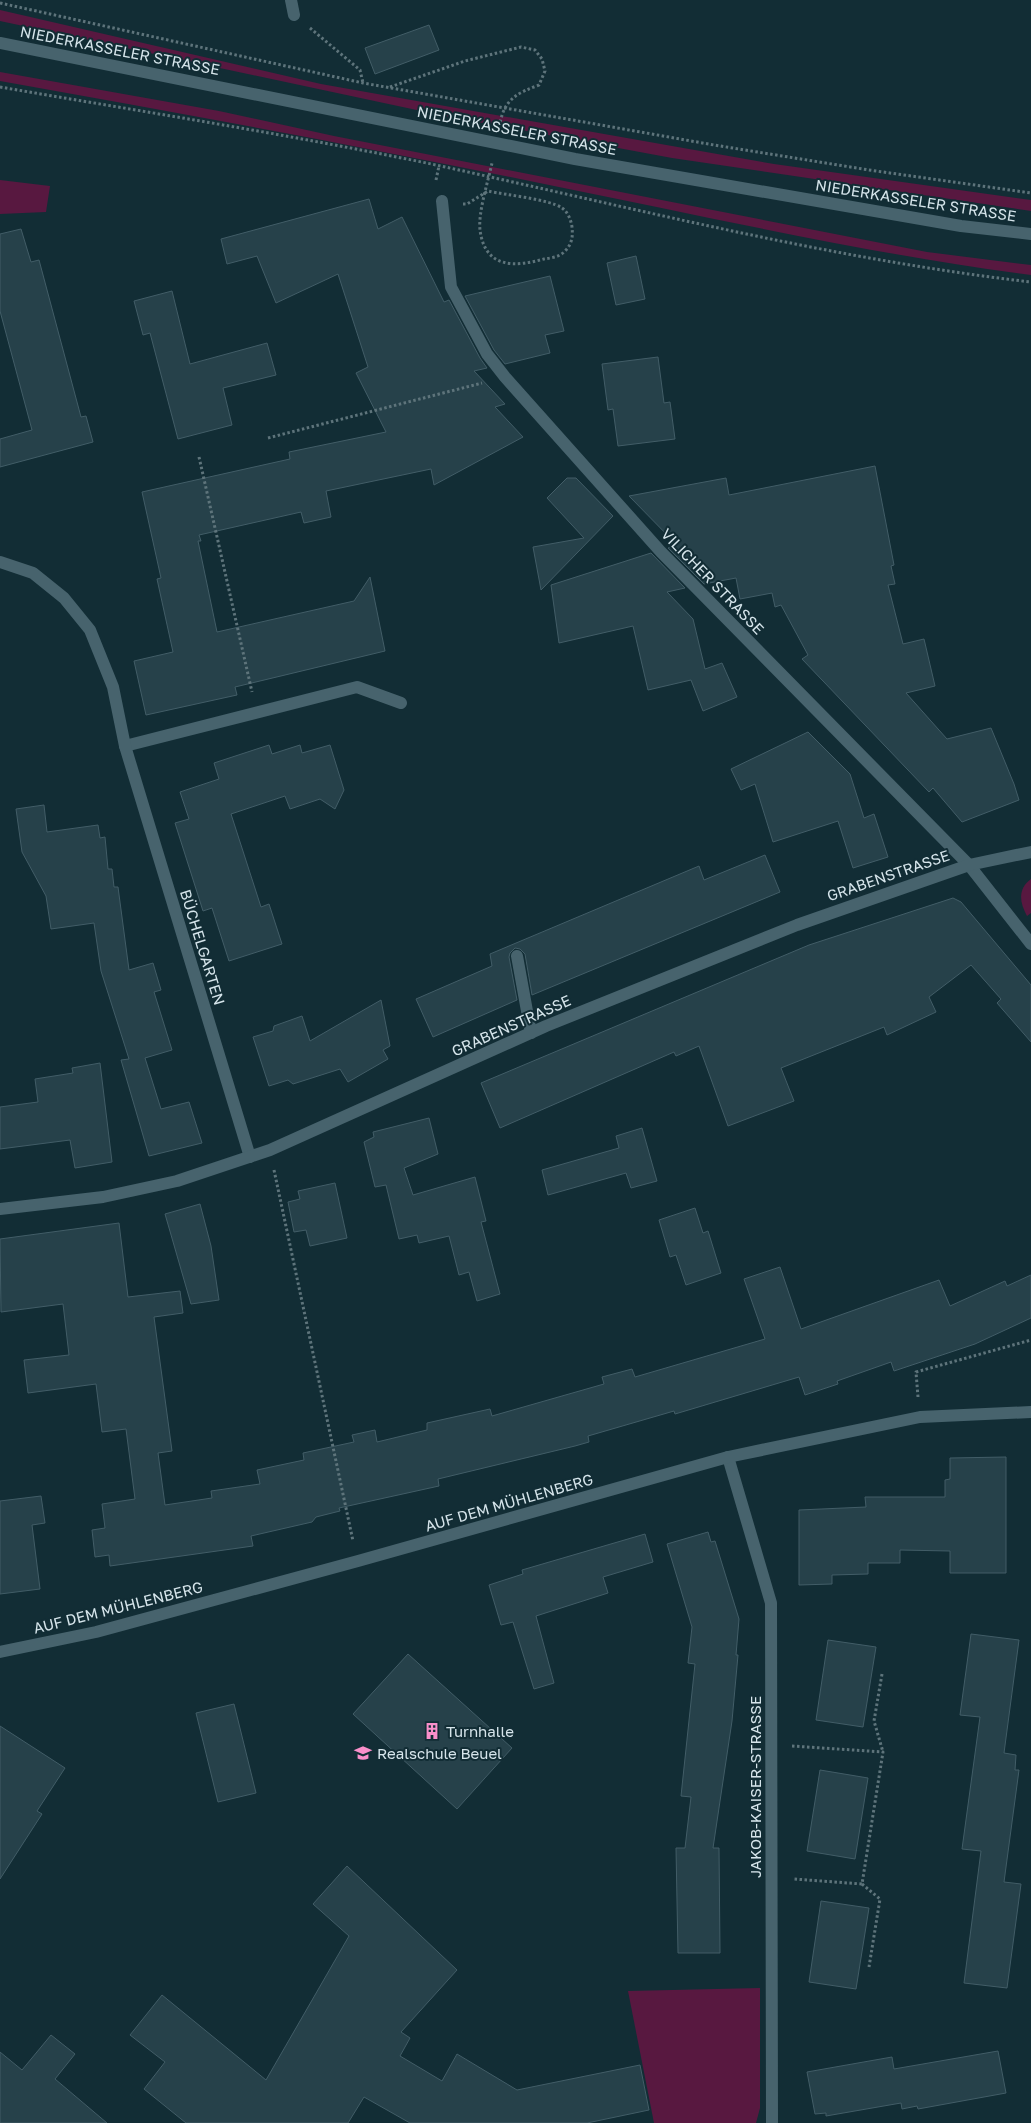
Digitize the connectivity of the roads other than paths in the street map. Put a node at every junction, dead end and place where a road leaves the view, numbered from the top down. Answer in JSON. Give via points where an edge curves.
{"nodes":[{"id":1,"x":292,"y":0,"type":"edge"},
{"id":2,"x":294,"y":15,"type":"road end"},
{"id":3,"x":0,"y":43,"type":"edge"},
{"id":4,"x":442,"y":201,"type":"road end"},
{"id":5,"x":1031,"y":234,"type":"edge"},
{"id":6,"x":0,"y":562,"type":"edge"},
{"id":7,"x":401,"y":703,"type":"dead end"},
{"id":8,"x":126,"y":746,"type":"junction"},
{"id":9,"x":1031,"y":852,"type":"edge"},
{"id":10,"x":969,"y":865,"type":"junction"},
{"id":11,"x":1031,"y":944,"type":"edge"},
{"id":12,"x":517,"y":956,"type":"dead end"},
{"id":13,"x":531,"y":1033,"type":"junction"},
{"id":14,"x":250,"y":1157,"type":"junction"},
{"id":15,"x":0,"y":1209,"type":"edge"},
{"id":16,"x":1031,"y":1412,"type":"edge"},
{"id":17,"x":728,"y":1456,"type":"junction"},
{"id":18,"x":0,"y":1652,"type":"edge"},
{"id":19,"x":772,"y":2123,"type":"edge"}],
"edges":[{"from":1,"to":2,"type":"street"},
{"from":3,"to":5,"type":"street","name":"NIEDERKASSELER STRASSE","via":[[575,159],[961,226]]},
{"from":4,"to":10,"type":"street","name":"VILICHER STRASSE","via":[[451,287],[487,354],[505,377],[661,552]]},
{"from":6,"to":8,"type":"street","name":"BÜCHELGARTEN","via":[[33,573],[64,598],[90,630],[114,687]]},
{"from":7,"to":8,"type":"street","via":[[358,687]]},
{"from":8,"to":14,"type":"street","name":"BÜCHELGARTEN"},
{"from":9,"to":10,"type":"street","name":"GRABENSTRASSE"},
{"from":10,"to":11,"type":"street","name":"VILICHER STRASSE"},
{"from":10,"to":13,"type":"street","name":"GRABENSTRASSE","via":[[797,924]]},
{"from":12,"to":13,"type":"street"},
{"from":13,"to":14,"type":"street","name":"GRABENSTRASSE"},
{"from":14,"to":15,"type":"street","name":"GRABENSTRASSE","via":[[177,1181],[103,1197]]},
{"from":16,"to":17,"type":"street","name":"AUF DEM MÜHLENBERG","via":[[920,1417]]},
{"from":17,"to":18,"type":"street","name":"AUF DEM MÜHLENBERG","via":[[96,1632]]},
{"from":17,"to":19,"type":"street","name":"JAKOB-KAISER-STRASSE","via":[[771,1603]]}]}
